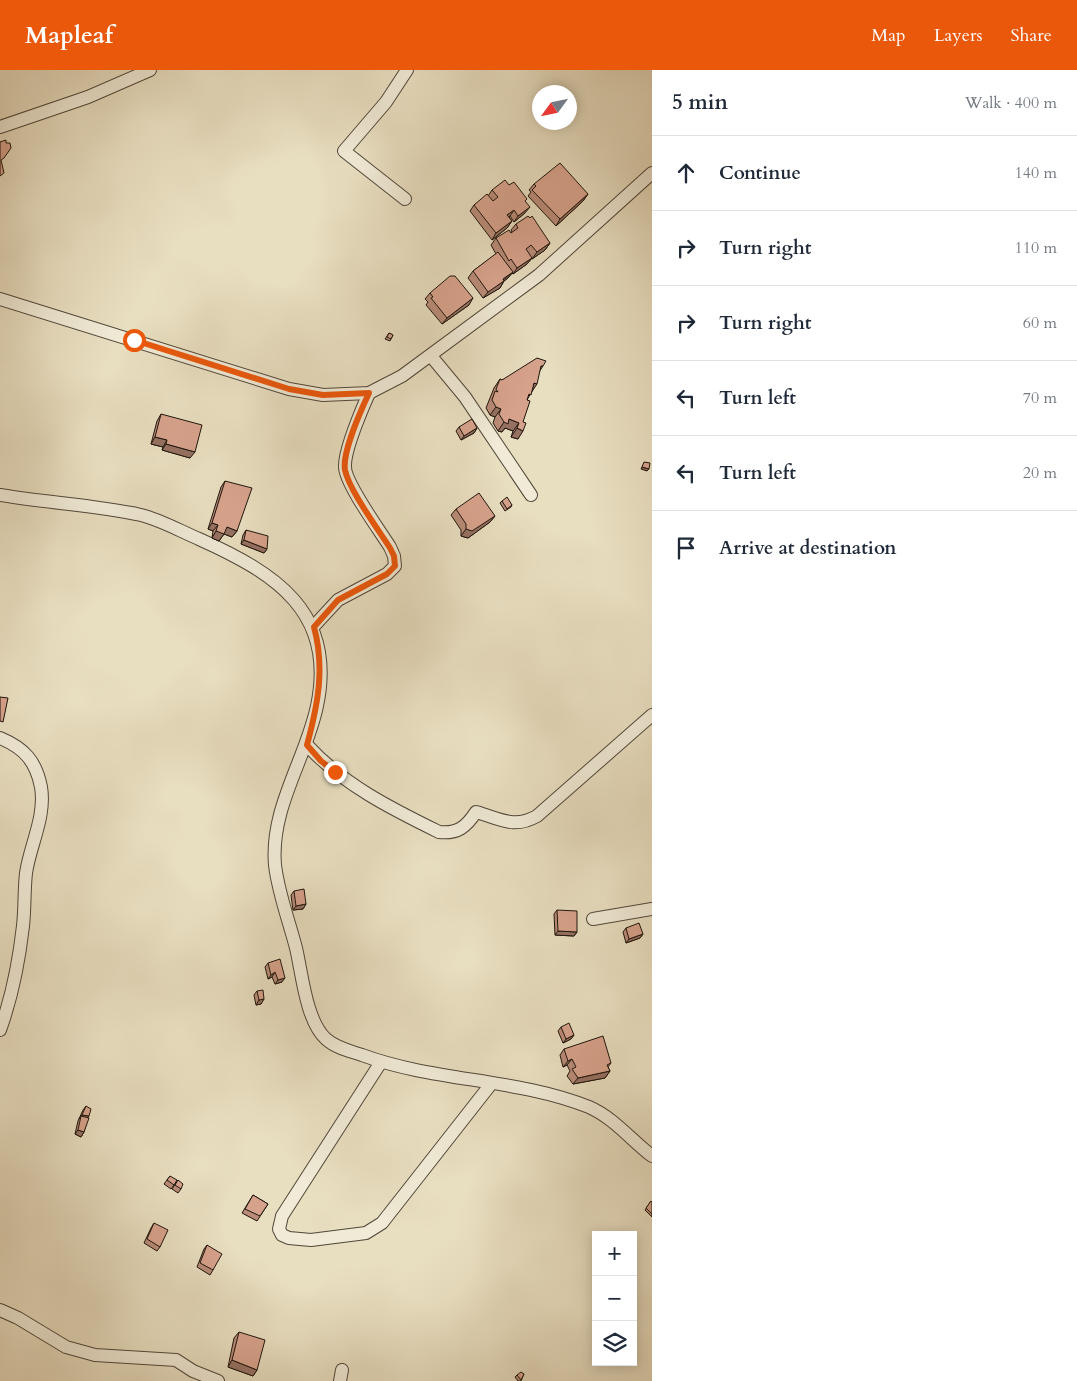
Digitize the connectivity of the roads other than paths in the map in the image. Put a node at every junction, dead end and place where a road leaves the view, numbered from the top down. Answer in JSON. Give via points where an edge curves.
{"nodes":[{"id":1,"x":150,"y":70,"type":"edge"},
{"id":2,"x":407,"y":70,"type":"edge"},
{"id":3,"x":0,"y":127,"type":"edge"},
{"id":4,"x":652,"y":173,"type":"edge"},
{"id":5,"x":406,"y":199,"type":"dead end"},
{"id":6,"x":0,"y":299,"type":"edge"},
{"id":7,"x":431,"y":356,"type":"junction"},
{"id":8,"x":369,"y":393,"type":"junction"},
{"id":9,"x":0,"y":495,"type":"edge"},
{"id":10,"x":531,"y":495,"type":"dead end"},
{"id":11,"x":314,"y":627,"type":"junction"},
{"id":12,"x":652,"y":715,"type":"edge"},
{"id":13,"x":0,"y":738,"type":"edge"},
{"id":14,"x":307,"y":745,"type":"junction"},
{"id":15,"x":652,"y":909,"type":"edge"},
{"id":16,"x":593,"y":919,"type":"dead end"},
{"id":17,"x":0,"y":1030,"type":"edge"},
{"id":18,"x":381,"y":1062,"type":"junction"},
{"id":19,"x":491,"y":1084,"type":"junction"},
{"id":20,"x":652,"y":1156,"type":"edge"},
{"id":21,"x":0,"y":1310,"type":"edge"},
{"id":22,"x":218,"y":1381,"type":"edge"}],
"edges":[{"from":1,"to":3,"type":"street","via":[[88,97]]},
{"from":2,"to":5,"type":"street","via":[[386,102],[344,151]]},
{"from":4,"to":7,"type":"street","via":[[539,275]]},
{"from":6,"to":8,"type":"street","via":[[289,389],[323,395]]},
{"from":7,"to":8,"type":"street"},
{"from":7,"to":10,"type":"street","via":[[465,397]]},
{"from":8,"to":11,"type":"street","via":[[346,457],[346,472],[390,548],[395,566],[387,574],[338,600]]},
{"from":9,"to":11,"type":"street","via":[[101,508],[163,522],[258,568],[292,599]]},
{"from":11,"to":14,"type":"street","via":[[321,677]]},
{"from":12,"to":14,"type":"street","via":[[537,816],[524,823],[512,823],[476,812],[466,826],[448,833],[439,832],[385,804],[335,772]]},
{"from":13,"to":17,"type":"street","via":[[31,757],[41,789],[38,830],[26,871],[23,926]]},
{"from":14,"to":18,"type":"street","via":[[292,777],[281,814],[275,866],[317,1026],[325,1038],[340,1048]]},
{"from":15,"to":16,"type":"street"},
{"from":18,"to":19,"type":"street"},
{"from":18,"to":19,"type":"street","via":[[282,1216],[279,1229],[282,1235],[320,1239],[366,1233],[382,1223]]},
{"from":19,"to":20,"type":"street","via":[[556,1096],[590,1108],[607,1117]]},
{"from":21,"to":22,"type":"street","via":[[72,1350],[95,1355],[176,1360]]}]}
